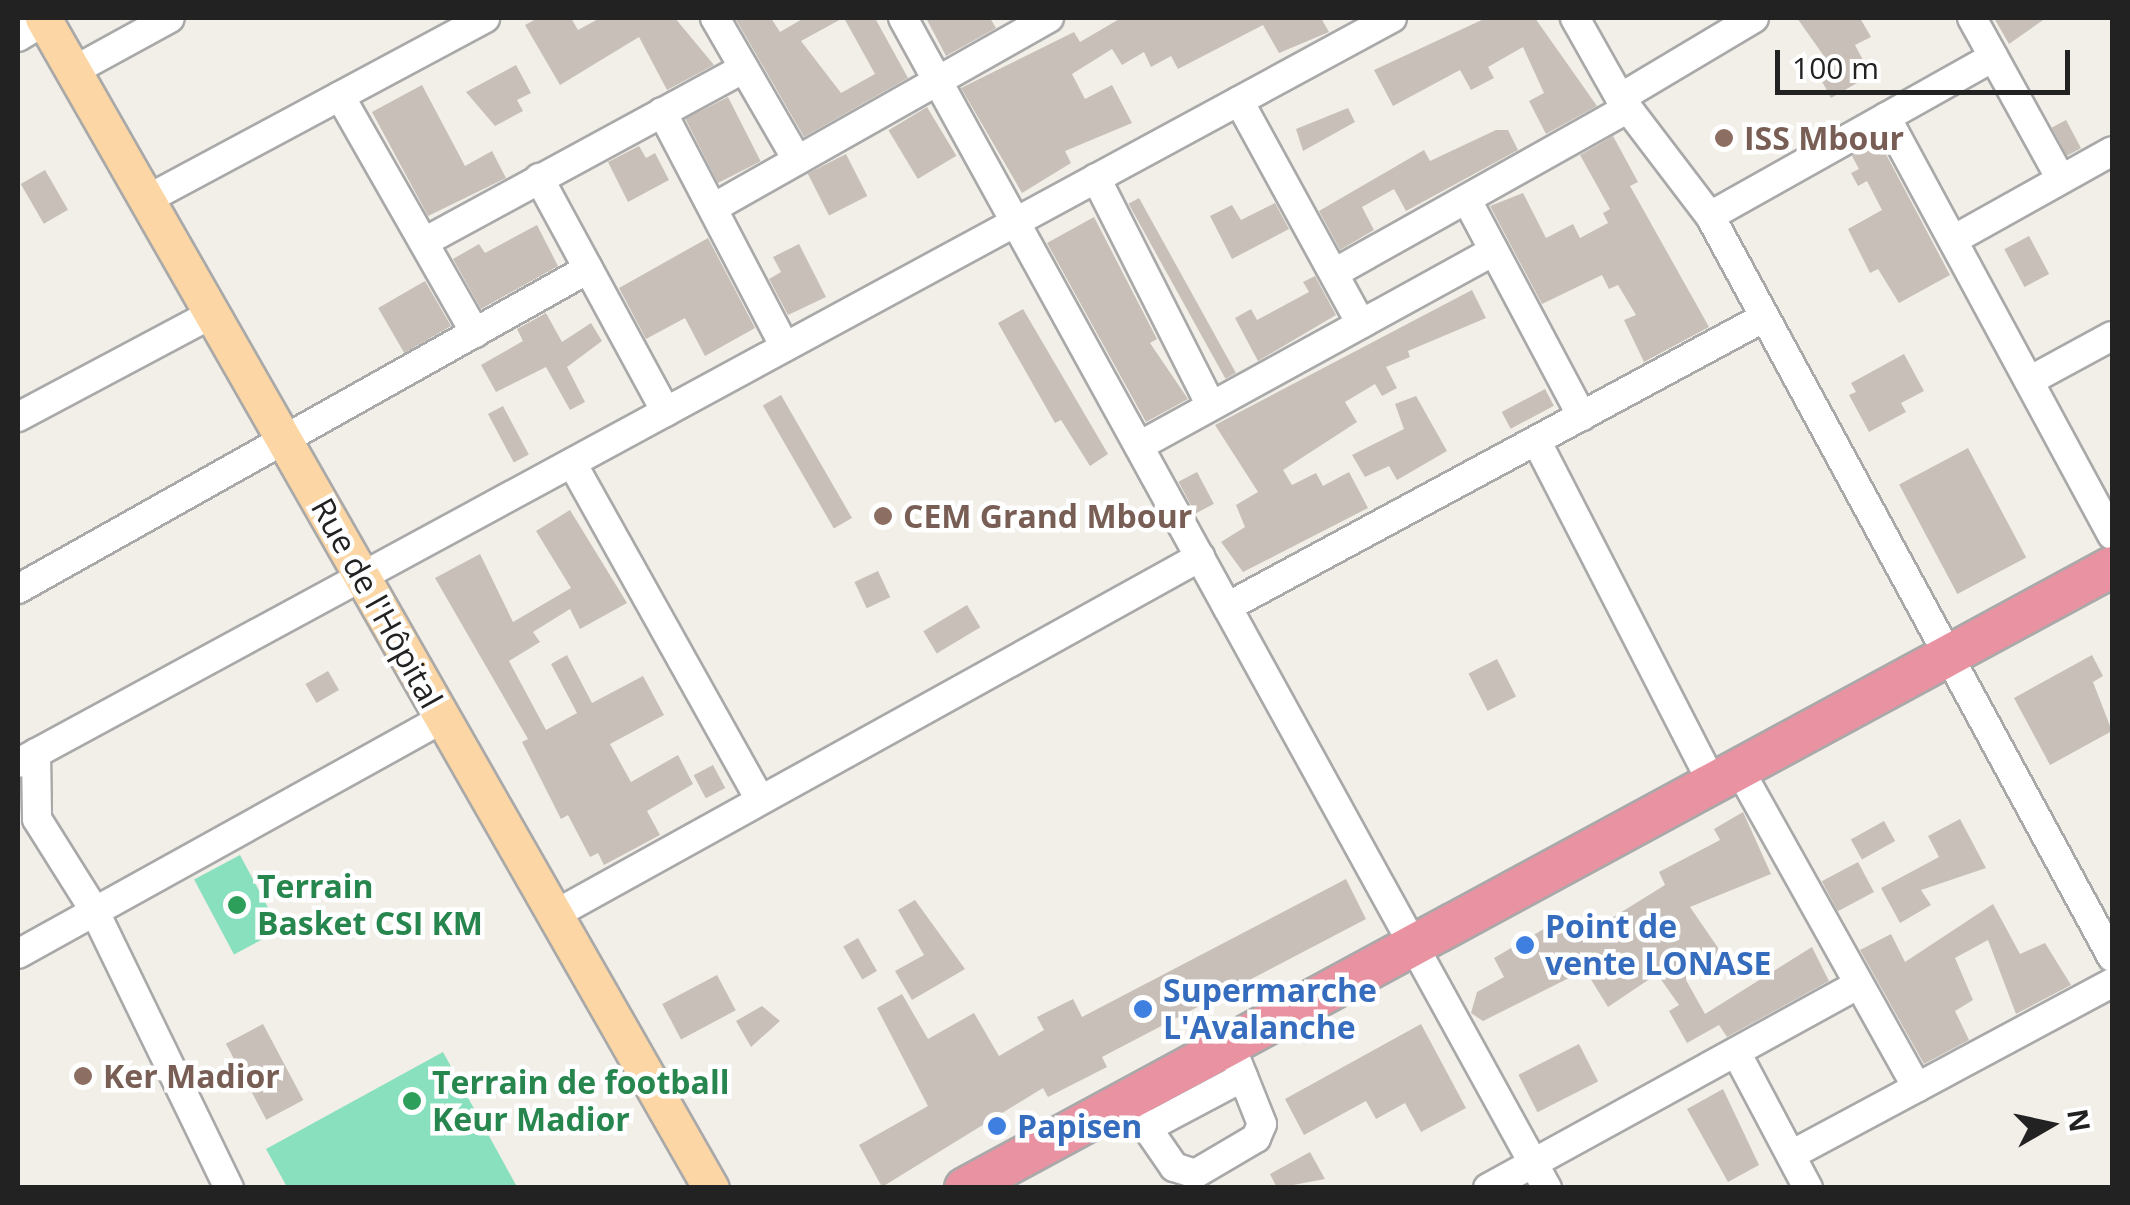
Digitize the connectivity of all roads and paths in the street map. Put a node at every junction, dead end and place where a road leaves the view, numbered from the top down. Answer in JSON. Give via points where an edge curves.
{"nodes":[{"id":1,"x":170,"y":18,"type":"edge"},
{"id":2,"x":485,"y":18,"type":"edge"},
{"id":3,"x":715,"y":18,"type":"edge"},
{"id":4,"x":903,"y":18,"type":"edge"},
{"id":5,"x":1049,"y":18,"type":"edge"},
{"id":6,"x":1392,"y":18,"type":"edge"},
{"id":7,"x":1575,"y":18,"type":"edge"},
{"id":8,"x":1754,"y":18,"type":"edge"},
{"id":9,"x":1972,"y":18,"type":"edge"},
{"id":10,"x":35,"y":25,"type":"edge"},
{"id":11,"x":1994,"y":57,"type":"junction"},
{"id":12,"x":744,"y":68,"type":"junction"},
{"id":13,"x":75,"y":70,"type":"junction"},
{"id":14,"x":937,"y":80,"type":"junction"},
{"id":15,"x":340,"y":96,"type":"junction"},
{"id":16,"x":1239,"y":101,"type":"junction"},
{"id":17,"x":1624,"y":103,"type":"junction"},
{"id":18,"x":662,"y":112,"type":"junction"},
{"id":19,"x":1886,"y":117,"type":"junction"},
{"id":20,"x":2112,"y":151,"type":"edge"},
{"id":21,"x":796,"y":158,"type":"junction"},
{"id":22,"x":539,"y":178,"type":"junction"},
{"id":23,"x":1096,"y":178,"type":"junction"},
{"id":24,"x":2062,"y":179,"type":"junction"},
{"id":25,"x":146,"y":200,"type":"junction"},
{"id":26,"x":1467,"y":200,"type":"junction"},
{"id":27,"x":713,"y":208,"type":"junction"},
{"id":28,"x":1710,"y":216,"type":"junction"},
{"id":29,"x":1015,"y":222,"type":"junction"},
{"id":30,"x":1953,"y":240,"type":"junction"},
{"id":31,"x":424,"y":242,"type":"junction"},
{"id":32,"x":1494,"y":251,"type":"junction"},
{"id":33,"x":588,"y":269,"type":"junction"},
{"id":34,"x":1336,"y":272,"type":"junction"},
{"id":35,"x":212,"y":314,"type":"junction"},
{"id":36,"x":1765,"y":317,"type":"junction"},
{"id":37,"x":1361,"y":324,"type":"junction"},
{"id":38,"x":475,"y":333,"type":"junction"},
{"id":39,"x":2112,"y":336,"type":"edge"},
{"id":40,"x":785,"y":347,"type":"junction"},
{"id":41,"x":2029,"y":381,"type":"junction"},
{"id":42,"x":1211,"y":406,"type":"junction"},
{"id":43,"x":666,"y":412,"type":"junction"},
{"id":44,"x":1582,"y":416,"type":"junction"},
{"id":45,"x":18,"y":418,"type":"edge"},
{"id":46,"x":284,"y":438,"type":"junction"},
{"id":47,"x":1537,"y":442,"type":"junction"},
{"id":48,"x":1139,"y":446,"type":"junction"},
{"id":49,"x":572,"y":462,"type":"junction"},
{"id":50,"x":2112,"y":535,"type":"edge"},
{"id":51,"x":1200,"y":558,"type":"junction"},
{"id":52,"x":2112,"y":567,"type":"edge"},
{"id":53,"x":362,"y":576,"type":"junction"},
{"id":54,"x":18,"y":589,"type":"edge"},
{"id":55,"x":1227,"y":607,"type":"junction"},
{"id":56,"x":1948,"y":656,"type":"junction"},
{"id":57,"x":442,"y":719,"type":"junction"},
{"id":58,"x":27,"y":758,"type":"edge"},
{"id":59,"x":1726,"y":776,"type":"junction"},
{"id":60,"x":760,"y":799,"type":"junction"},
{"id":61,"x":28,"y":814,"type":"edge"},
{"id":62,"x":94,"y":910,"type":"junction"},
{"id":63,"x":554,"y":915,"type":"junction"},
{"id":64,"x":1413,"y":945,"type":"junction"},
{"id":65,"x":18,"y":954,"type":"edge"},
{"id":66,"x":2112,"y":957,"type":"edge"},
{"id":67,"x":2112,"y":983,"type":"edge"},
{"id":68,"x":1858,"y":984,"type":"junction"},
{"id":69,"x":1736,"y":1052,"type":"junction"},
{"id":70,"x":1237,"y":1060,"type":"junction"},
{"id":71,"x":1917,"y":1088,"type":"junction"},
{"id":72,"x":1137,"y":1114,"type":"junction"},
{"id":73,"x":1790,"y":1155,"type":"junction"},
{"id":74,"x":1540,"y":1175,"type":"edge"},
{"id":75,"x":980,"y":1184,"type":"edge"},
{"id":76,"x":229,"y":1188,"type":"edge"},
{"id":77,"x":711,"y":1188,"type":"edge"},
{"id":78,"x":1488,"y":1188,"type":"edge"},
{"id":79,"x":1808,"y":1188,"type":"edge"}],
"edges":[{"from":1,"to":13,"type":"street"},
{"from":2,"to":15,"type":"street"},
{"from":3,"to":12,"type":"street"},
{"from":4,"to":14,"type":"street"},
{"from":5,"to":14,"type":"street"},
{"from":6,"to":16,"type":"street"},
{"from":7,"to":17,"type":"street"},
{"from":8,"to":17,"type":"street"},
{"from":9,"to":11,"type":"street"},
{"from":10,"to":13,"type":"main road","name":"Rue de l'Hôpital"},
{"from":11,"to":19,"type":"street"},
{"from":11,"to":24,"type":"street"},
{"from":12,"to":18,"type":"street"},
{"from":12,"to":21,"type":"street"},
{"from":13,"to":25,"type":"main road","name":"Rue de l'Hôpital"},
{"from":14,"to":21,"type":"street"},
{"from":14,"to":29,"type":"street"},
{"from":15,"to":25,"type":"street"},
{"from":15,"to":31,"type":"street"},
{"from":16,"to":23,"type":"street"},
{"from":16,"to":34,"type":"street"},
{"from":17,"to":26,"type":"street"},
{"from":17,"to":28,"type":"street"},
{"from":18,"to":22,"type":"street"},
{"from":18,"to":27,"type":"street"},
{"from":19,"to":28,"type":"street"},
{"from":19,"to":30,"type":"street"},
{"from":20,"to":24,"type":"street"},
{"from":21,"to":27,"type":"street"},
{"from":22,"to":31,"type":"street"},
{"from":22,"to":33,"type":"street"},
{"from":23,"to":29,"type":"street"},
{"from":23,"to":42,"type":"street"},
{"from":24,"to":30,"type":"street"},
{"from":25,"to":35,"type":"main road","name":"Rue de l'Hôpital"},
{"from":26,"to":32,"type":"street"},
{"from":26,"to":34,"type":"street"},
{"from":27,"to":40,"type":"street"},
{"from":28,"to":36,"type":"street"},
{"from":29,"to":40,"type":"street"},
{"from":29,"to":48,"type":"street"},
{"from":30,"to":41,"type":"street"},
{"from":31,"to":38,"type":"street"},
{"from":32,"to":37,"type":"street"},
{"from":32,"to":44,"type":"street"},
{"from":33,"to":38,"type":"street"},
{"from":33,"to":43,"type":"street"},
{"from":34,"to":37,"type":"street"},
{"from":35,"to":45,"type":"street"},
{"from":35,"to":46,"type":"main road","name":"Rue de l'Hôpital"},
{"from":36,"to":44,"type":"street"},
{"from":36,"to":56,"type":"street"},
{"from":37,"to":42,"type":"street"},
{"from":38,"to":46,"type":"street"},
{"from":39,"to":41,"type":"street"},
{"from":40,"to":43,"type":"street"},
{"from":41,"to":50,"type":"street"},
{"from":42,"to":48,"type":"street"},
{"from":43,"to":49,"type":"street"},
{"from":44,"to":47,"type":"street"},
{"from":46,"to":53,"type":"main road","name":"Rue de l'Hôpital"},
{"from":46,"to":54,"type":"street"},
{"from":47,"to":55,"type":"street"},
{"from":47,"to":59,"type":"street"},
{"from":48,"to":51,"type":"street"},
{"from":49,"to":53,"type":"street"},
{"from":49,"to":60,"type":"street"},
{"from":51,"to":55,"type":"street"},
{"from":51,"to":60,"type":"street"},
{"from":52,"to":56,"type":"highway"},
{"from":53,"to":57,"type":"main road","name":"Rue de l'Hôpital"},
{"from":53,"to":58,"type":"street"},
{"from":55,"to":64,"type":"street"},
{"from":56,"to":59,"type":"highway"},
{"from":56,"to":66,"type":"street"},
{"from":57,"to":62,"type":"street"},
{"from":57,"to":63,"type":"main road","name":"Rue de l'Hôpital"},
{"from":58,"to":61,"type":"street"},
{"from":59,"to":64,"type":"highway"},
{"from":59,"to":68,"type":"street"},
{"from":60,"to":63,"type":"street"},
{"from":61,"to":62,"type":"street"},
{"from":62,"to":65,"type":"street"},
{"from":62,"to":76,"type":"street"},
{"from":63,"to":77,"type":"main road","name":"Rue de l'Hôpital"},
{"from":64,"to":70,"type":"highway"},
{"from":64,"to":74,"type":"street"},
{"from":67,"to":71,"type":"street"},
{"from":68,"to":69,"type":"street"},
{"from":68,"to":71,"type":"street"},
{"from":69,"to":73,"type":"street"},
{"from":69,"to":74,"type":"street"},
{"from":70,"to":72,"type":"highway"},
{"from":70,"to":72,"type":"street","via":[[1262,1124],[1256,1138],[1196,1174],[1174,1167]]},
{"from":71,"to":73,"type":"street"},
{"from":72,"to":75,"type":"highway"},
{"from":73,"to":79,"type":"street"},
{"from":74,"to":78,"type":"street"}]}
